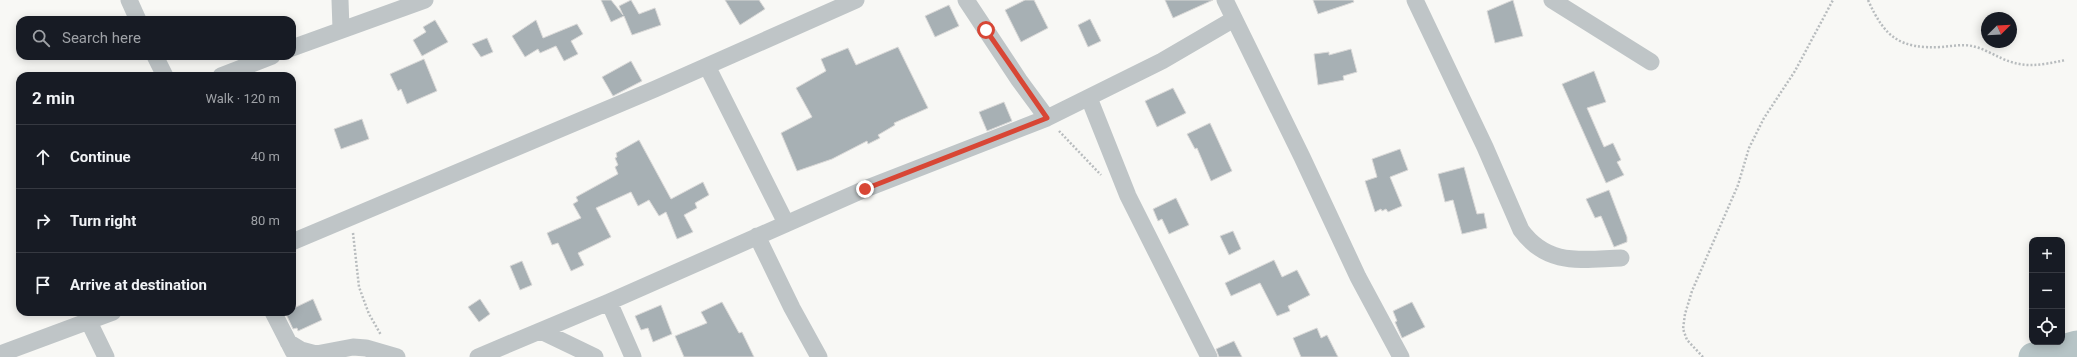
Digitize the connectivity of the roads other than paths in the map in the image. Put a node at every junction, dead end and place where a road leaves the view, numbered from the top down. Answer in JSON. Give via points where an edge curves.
{"nodes":[{"id":1,"x":129,"y":0,"type":"edge"},
{"id":2,"x":340,"y":0,"type":"edge"},
{"id":3,"x":424,"y":0,"type":"edge"},
{"id":4,"x":856,"y":0,"type":"edge"},
{"id":5,"x":966,"y":0,"type":"edge"},
{"id":6,"x":1225,"y":0,"type":"edge"},
{"id":7,"x":1415,"y":0,"type":"edge"},
{"id":8,"x":1552,"y":0,"type":"edge"},
{"id":9,"x":136,"y":16,"type":"edge"},
{"id":10,"x":1234,"y":19,"type":"junction"},
{"id":11,"x":341,"y":29,"type":"junction"},
{"id":12,"x":296,"y":46,"type":"edge"},
{"id":13,"x":157,"y":60,"type":"edge"},
{"id":14,"x":262,"y":60,"type":"edge"},
{"id":15,"x":1651,"y":62,"type":"dead end"},
{"id":16,"x":707,"y":66,"type":"junction"},
{"id":17,"x":163,"y":72,"type":"edge"},
{"id":18,"x":231,"y":72,"type":"edge"},
{"id":19,"x":1089,"y":98,"type":"junction"},
{"id":20,"x":1047,"y":118,"type":"junction"},
{"id":21,"x":786,"y":223,"type":"junction"},
{"id":22,"x":757,"y":236,"type":"junction"},
{"id":23,"x":296,"y":240,"type":"edge"},
{"id":24,"x":1622,"y":258,"type":"dead end"},
{"id":25,"x":609,"y":302,"type":"junction"},
{"id":26,"x":103,"y":316,"type":"edge"},
{"id":27,"x":275,"y":316,"type":"edge"},
{"id":28,"x":89,"y":322,"type":"junction"},
{"id":29,"x":541,"y":331,"type":"junction"},
{"id":30,"x":288,"y":342,"type":"junction"},
{"id":31,"x":0,"y":354,"type":"edge"},
{"id":32,"x":394,"y":356,"type":"edge"},
{"id":33,"x":106,"y":357,"type":"edge"},
{"id":34,"x":297,"y":357,"type":"edge"},
{"id":35,"x":478,"y":357,"type":"edge"},
{"id":36,"x":595,"y":357,"type":"edge"},
{"id":37,"x":633,"y":357,"type":"edge"},
{"id":38,"x":819,"y":357,"type":"edge"},
{"id":39,"x":1209,"y":357,"type":"edge"},
{"id":40,"x":1401,"y":357,"type":"edge"}],
"edges":[{"from":1,"to":9,"type":"street"},
{"from":2,"to":11,"type":"street"},
{"from":3,"to":11,"type":"street"},
{"from":4,"to":16,"type":"street"},
{"from":5,"to":20,"type":"street"},
{"from":6,"to":10,"type":"street"},
{"from":7,"to":24,"type":"street","via":[[1485,147],[1521,230],[1527,238],[1563,259]]},
{"from":8,"to":15,"type":"street"},
{"from":10,"to":19,"type":"street","via":[[1162,61]]},
{"from":10,"to":40,"type":"street","via":[[1358,276]]},
{"from":11,"to":12,"type":"street"},
{"from":13,"to":17,"type":"street"},
{"from":14,"to":18,"type":"street"},
{"from":16,"to":21,"type":"street"},
{"from":16,"to":23,"type":"street"},
{"from":19,"to":20,"type":"street"},
{"from":19,"to":39,"type":"street","via":[[1128,196]]},
{"from":20,"to":21,"type":"street","via":[[865,189]]},
{"from":21,"to":22,"type":"street"},
{"from":22,"to":25,"type":"street"},
{"from":22,"to":38,"type":"street"},
{"from":25,"to":29,"type":"street"},
{"from":25,"to":37,"type":"street"},
{"from":26,"to":28,"type":"street"},
{"from":27,"to":30,"type":"street"},
{"from":28,"to":31,"type":"street"},
{"from":28,"to":33,"type":"street"},
{"from":29,"to":35,"type":"street"},
{"from":29,"to":36,"type":"street"},
{"from":30,"to":32,"type":"street","via":[[301,350],[316,354],[353,347]]},
{"from":30,"to":34,"type":"street"}]}
